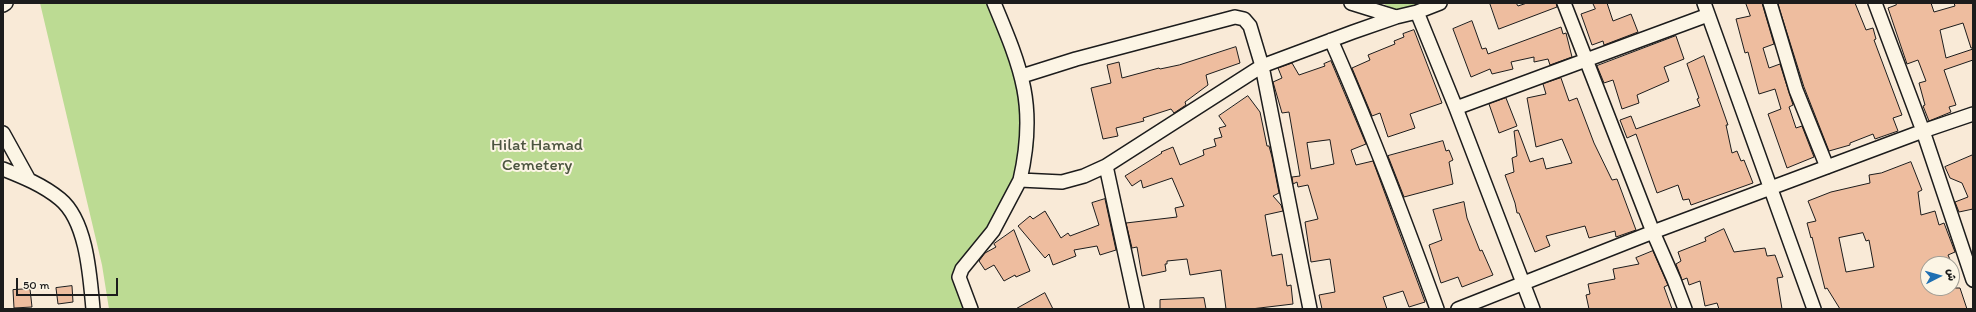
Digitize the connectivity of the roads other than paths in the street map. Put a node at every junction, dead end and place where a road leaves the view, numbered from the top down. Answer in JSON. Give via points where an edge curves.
{"nodes":[{"id":1,"x":6,"y":3,"type":"edge"},
{"id":2,"x":994,"y":3,"type":"edge"},
{"id":3,"x":1351,"y":3,"type":"edge"},
{"id":4,"x":1440,"y":3,"type":"edge"},
{"id":5,"x":1564,"y":3,"type":"edge"},
{"id":6,"x":1770,"y":3,"type":"edge"},
{"id":7,"x":1874,"y":3,"type":"edge"},
{"id":8,"x":3,"y":5,"type":"edge"},
{"id":9,"x":1706,"y":9,"type":"edge"},
{"id":10,"x":1417,"y":12,"type":"junction"},
{"id":11,"x":1396,"y":17,"type":"junction"},
{"id":12,"x":1331,"y":40,"type":"junction"},
{"id":13,"x":1586,"y":60,"type":"junction"},
{"id":14,"x":1262,"y":66,"type":"junction"},
{"id":15,"x":1022,"y":76,"type":"junction"},
{"id":16,"x":1456,"y":108,"type":"junction"},
{"id":17,"x":1973,"y":114,"type":"edge"},
{"id":18,"x":1922,"y":131,"type":"junction"},
{"id":19,"x":3,"y":133,"type":"edge"},
{"id":20,"x":1106,"y":166,"type":"junction"},
{"id":21,"x":1827,"y":167,"type":"junction"},
{"id":22,"x":3,"y":169,"type":"edge"},
{"id":23,"x":29,"y":180,"type":"junction"},
{"id":24,"x":1020,"y":180,"type":"junction"},
{"id":25,"x":1770,"y":189,"type":"junction"},
{"id":26,"x":1653,"y":232,"type":"junction"},
{"id":27,"x":1973,"y":280,"type":"edge"},
{"id":28,"x":1522,"y":283,"type":"junction"},
{"id":29,"x":93,"y":309,"type":"edge"},
{"id":30,"x":971,"y":309,"type":"edge"},
{"id":31,"x":1137,"y":309,"type":"edge"},
{"id":32,"x":1310,"y":309,"type":"edge"},
{"id":33,"x":1437,"y":309,"type":"edge"},
{"id":34,"x":1458,"y":309,"type":"edge"},
{"id":35,"x":1533,"y":309,"type":"edge"},
{"id":36,"x":1685,"y":309,"type":"edge"},
{"id":37,"x":1814,"y":309,"type":"edge"}],
"edges":[{"from":1,"to":8,"type":"street"},
{"from":2,"to":15,"type":"street"},
{"from":3,"to":11,"type":"street"},
{"from":4,"to":10,"type":"street"},
{"from":5,"to":13,"type":"street"},
{"from":6,"to":21,"type":"street","via":[[1796,90]]},
{"from":7,"to":18,"type":"street"},
{"from":9,"to":13,"type":"street"},
{"from":9,"to":25,"type":"street"},
{"from":10,"to":11,"type":"street"},
{"from":10,"to":16,"type":"street"},
{"from":11,"to":12,"type":"street"},
{"from":12,"to":14,"type":"street"},
{"from":12,"to":33,"type":"street","via":[[1404,216]]},
{"from":13,"to":16,"type":"street"},
{"from":13,"to":26,"type":"street"},
{"from":14,"to":15,"type":"street","via":[[1250,26],[1244,19],[1235,17]]},
{"from":14,"to":20,"type":"street"},
{"from":14,"to":32,"type":"street"},
{"from":15,"to":24,"type":"street","via":[[1028,125],[1027,152]]},
{"from":16,"to":28,"type":"street"},
{"from":17,"to":18,"type":"street"},
{"from":18,"to":21,"type":"street"},
{"from":18,"to":27,"type":"street"},
{"from":19,"to":23,"type":"street"},
{"from":20,"to":24,"type":"street","via":[[1062,182]]},
{"from":20,"to":31,"type":"street"},
{"from":21,"to":25,"type":"street"},
{"from":22,"to":23,"type":"street"},
{"from":23,"to":29,"type":"street","via":[[62,200],[73,217],[88,262]]},
{"from":24,"to":30,"type":"street","via":[[993,231],[962,269],[959,277]]},
{"from":25,"to":26,"type":"street"},
{"from":25,"to":37,"type":"street"},
{"from":26,"to":28,"type":"street"},
{"from":26,"to":36,"type":"street"},
{"from":28,"to":34,"type":"street"},
{"from":28,"to":35,"type":"street"}]}
